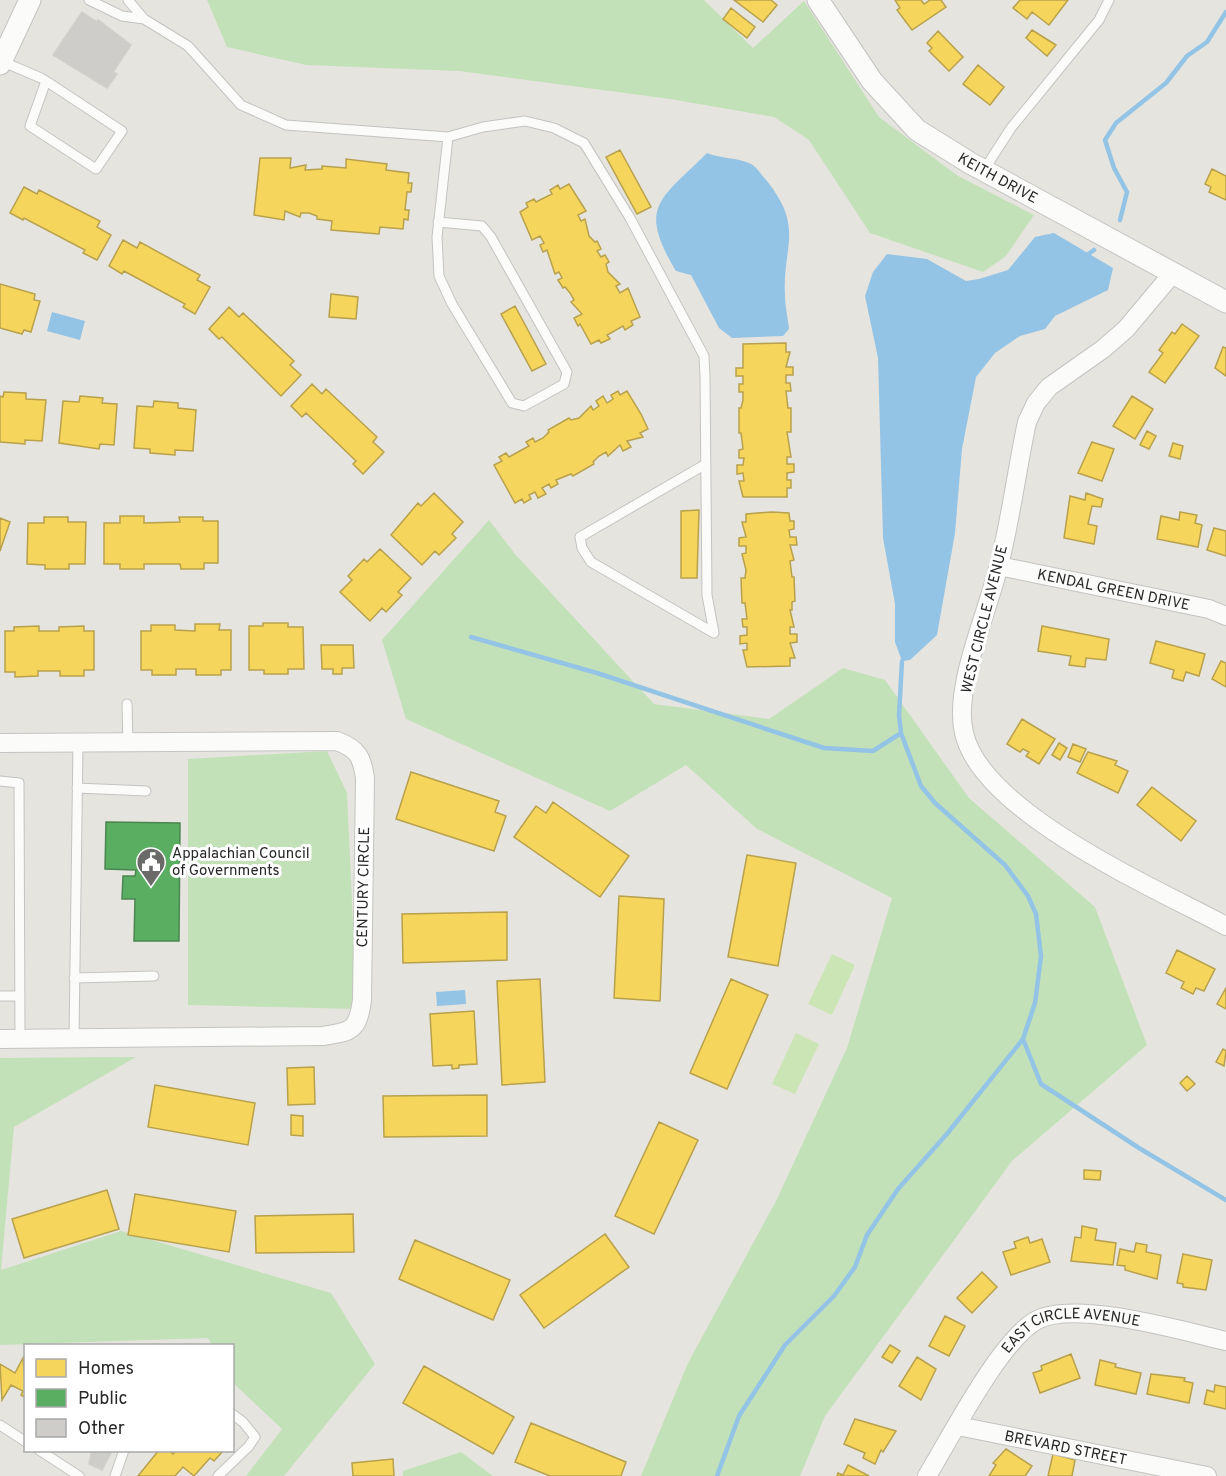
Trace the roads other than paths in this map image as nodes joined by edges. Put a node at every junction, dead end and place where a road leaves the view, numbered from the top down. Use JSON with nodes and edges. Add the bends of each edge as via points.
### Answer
{"nodes":[{"id":1,"x":30,"y":0,"type":"edge"},
{"id":2,"x":89,"y":0,"type":"edge"},
{"id":3,"x":128,"y":0,"type":"edge"},
{"id":4,"x":818,"y":0,"type":"edge"},
{"id":5,"x":1109,"y":0,"type":"edge"},
{"id":6,"x":144,"y":19,"type":"junction"},
{"id":7,"x":1,"y":62,"type":"edge"},
{"id":8,"x":46,"y":81,"type":"junction"},
{"id":9,"x":448,"y":137,"type":"junction"},
{"id":10,"x":984,"y":170,"type":"junction"},
{"id":11,"x":438,"y":222,"type":"junction"},
{"id":12,"x":1173,"y":273,"type":"junction"},
{"id":13,"x":1226,"y":302,"type":"edge"},
{"id":14,"x":706,"y":464,"type":"junction"},
{"id":15,"x":999,"y":566,"type":"junction"},
{"id":16,"x":1226,"y":616,"type":"edge"},
{"id":17,"x":128,"y":704,"type":"dead end"},
{"id":18,"x":0,"y":742,"type":"edge"},
{"id":19,"x":78,"y":743,"type":"junction"},
{"id":20,"x":128,"y":743,"type":"junction"},
{"id":21,"x":0,"y":781,"type":"edge"},
{"id":22,"x":77,"y":788,"type":"junction"},
{"id":23,"x":146,"y":790,"type":"dead end"},
{"id":24,"x":1226,"y":926,"type":"edge"},
{"id":25,"x":154,"y":976,"type":"dead end"},
{"id":26,"x":74,"y":978,"type":"junction"},
{"id":27,"x":0,"y":996,"type":"edge"},
{"id":28,"x":20,"y":996,"type":"junction"},
{"id":29,"x":20,"y":1038,"type":"junction"},
{"id":30,"x":74,"y":1038,"type":"junction"},
{"id":31,"x":0,"y":1039,"type":"edge"},
{"id":32,"x":1226,"y":1341,"type":"edge"},
{"id":33,"x":234,"y":1415,"type":"edge"},
{"id":34,"x":0,"y":1425,"type":"edge"},
{"id":35,"x":958,"y":1426,"type":"junction"},
{"id":36,"x":24,"y":1441,"type":"edge"},
{"id":37,"x":42,"y":1452,"type":"edge"},
{"id":38,"x":123,"y":1452,"type":"edge"},
{"id":39,"x":79,"y":1476,"type":"edge"},
{"id":40,"x":115,"y":1476,"type":"edge"},
{"id":41,"x":218,"y":1476,"type":"edge"},
{"id":42,"x":927,"y":1476,"type":"edge"},
{"id":43,"x":1207,"y":1476,"type":"edge"}],
"edges":[{"from":1,"to":7,"type":"street"},
{"from":2,"to":6,"type":"lane","via":[[122,16]]},
{"from":3,"to":6,"type":"lane"},
{"from":4,"to":10,"type":"street","name":"KEITH DRIVE","via":[[889,102],[917,130]]},
{"from":5,"to":10,"type":"lane","via":[[1099,21],[1011,128]]},
{"from":6,"to":9,"type":"lane","via":[[188,46],[241,105],[278,121]]},
{"from":7,"to":8,"type":"lane"},
{"from":8,"to":8,"type":"lane","via":[[122,131],[96,169],[30,126]]},
{"from":9,"to":11,"type":"lane"},
{"from":9,"to":14,"type":"lane","via":[[525,121],[554,128],[584,143],[630,218],[704,356]]},
{"from":10,"to":12,"type":"street","name":"KEITH DRIVE"},
{"from":11,"to":11,"type":"lane","via":[[439,276],[512,403],[524,406],[564,384],[567,372],[491,237],[482,226]]},
{"from":12,"to":13,"type":"street","name":"KEITH DRIVE"},
{"from":12,"to":15,"type":"street","name":"WEST CIRCLE AVENUE","via":[[1126,329],[1049,387],[1036,403],[1027,422]]},
{"from":14,"to":14,"type":"lane","via":[[707,595],[714,633],[591,562],[580,537]]},
{"from":15,"to":16,"type":"street","name":"KENDAL GREEN DRIVE","via":[[1209,609]]},
{"from":15,"to":24,"type":"street","name":"WEST CIRCLE AVENUE","via":[[966,681],[963,731],[972,755],[1003,793],[1052,830]]},
{"from":17,"to":20,"type":"lane"},
{"from":18,"to":19,"type":"street","name":"CENTURY CIRCLE"},
{"from":19,"to":20,"type":"street","name":"CENTURY CIRCLE"},
{"from":19,"to":22,"type":"lane"},
{"from":20,"to":30,"type":"street","name":"CENTURY CIRCLE","via":[[337,741],[358,751],[364,778],[360,1017],[354,1028],[345,1033],[323,1036]]},
{"from":21,"to":28,"type":"lane","via":[[19,783]]},
{"from":22,"to":23,"type":"lane"},
{"from":22,"to":26,"type":"lane"},
{"from":25,"to":26,"type":"lane"},
{"from":26,"to":30,"type":"lane"},
{"from":27,"to":28,"type":"lane"},
{"from":28,"to":29,"type":"lane"},
{"from":29,"to":30,"type":"street","name":"CENTURY CIRCLE"},
{"from":29,"to":31,"type":"street","name":"CENTURY CIRCLE"},
{"from":32,"to":35,"type":"street","name":"EAST CIRCLE AVENUE","via":[[1140,1322],[1054,1314],[1037,1320],[1012,1340]]},
{"from":33,"to":41,"type":"lane","via":[[255,1437]]},
{"from":34,"to":36,"type":"lane"},
{"from":35,"to":42,"type":"street","name":"EAST CIRCLE AVENUE"},
{"from":35,"to":43,"type":"street","name":"BREVARD STREET"},
{"from":37,"to":39,"type":"lane"},
{"from":38,"to":40,"type":"lane"}]}
